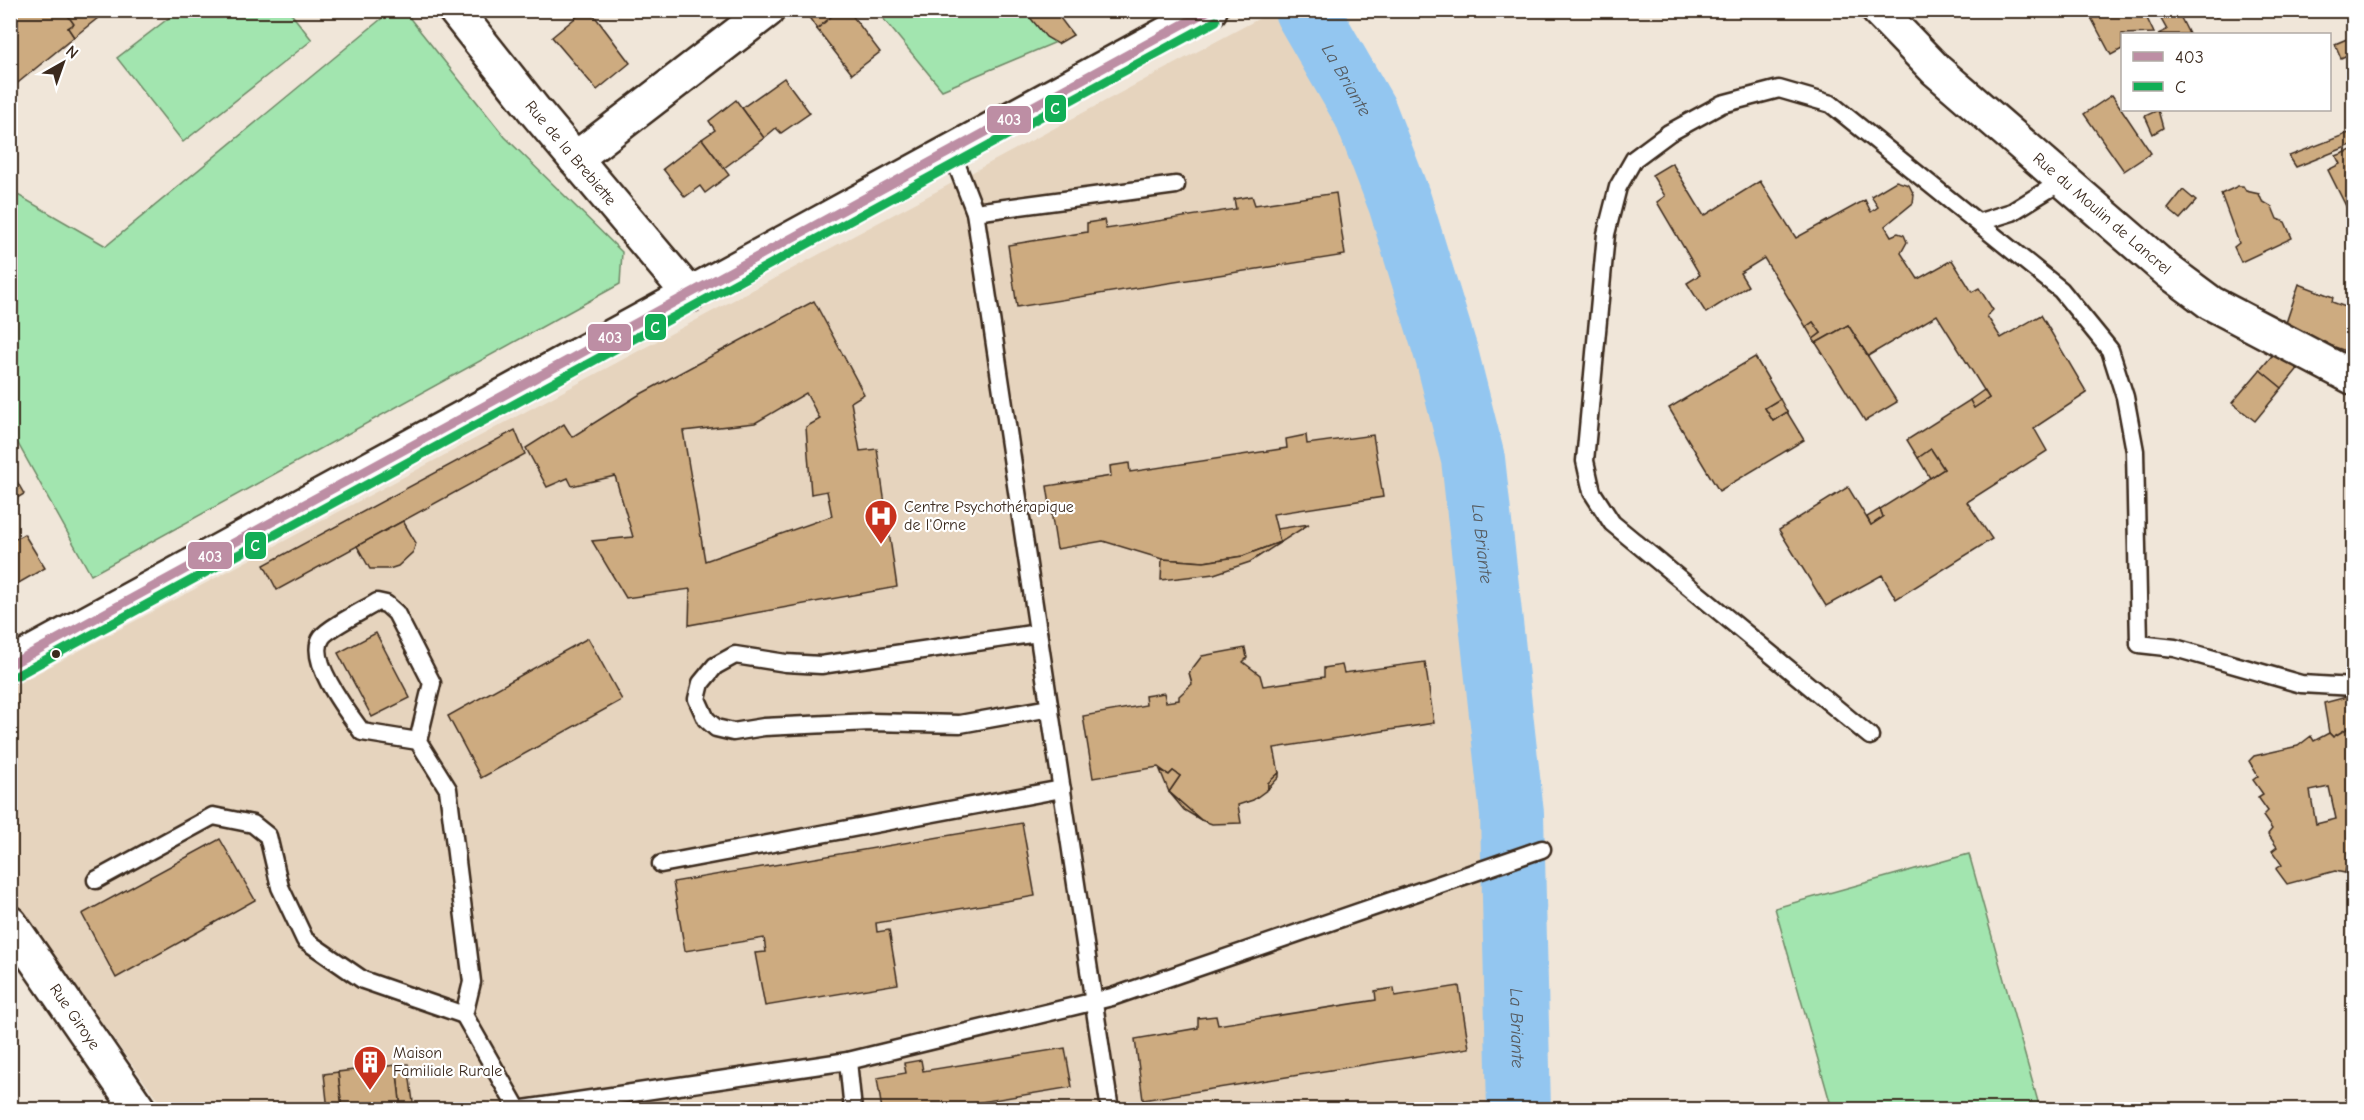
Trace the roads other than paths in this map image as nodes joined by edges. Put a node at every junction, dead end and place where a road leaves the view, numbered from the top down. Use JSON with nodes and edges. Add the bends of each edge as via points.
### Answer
{"nodes":[{"id":1,"x":455,"y":10,"type":"edge"},
{"id":2,"x":1210,"y":10,"type":"edge"},
{"id":3,"x":767,"y":11,"type":"edge"},
{"id":4,"x":1892,"y":15,"type":"edge"},
{"id":5,"x":952,"y":153,"type":"junction"},
{"id":6,"x":575,"y":159,"type":"junction"},
{"id":7,"x":2062,"y":181,"type":"junction"},
{"id":8,"x":1176,"y":185,"type":"dead end"},
{"id":9,"x":975,"y":212,"type":"junction"},
{"id":10,"x":1980,"y":222,"type":"junction"},
{"id":11,"x":690,"y":295,"type":"junction"},
{"id":12,"x":2354,"y":378,"type":"edge"},
{"id":13,"x":1038,"y":633,"type":"junction"},
{"id":14,"x":10,"y":665,"type":"edge"},
{"id":15,"x":2354,"y":687,"type":"edge"},
{"id":16,"x":1050,"y":708,"type":"junction"},
{"id":17,"x":1870,"y":736,"type":"dead end"},
{"id":18,"x":418,"y":741,"type":"junction"},
{"id":19,"x":1062,"y":789,"type":"junction"},
{"id":20,"x":1542,"y":849,"type":"dead end"},
{"id":21,"x":661,"y":864,"type":"dead end"},
{"id":22,"x":96,"y":880,"type":"dead end"},
{"id":23,"x":10,"y":923,"type":"edge"},
{"id":24,"x":1094,"y":1001,"type":"junction"},
{"id":25,"x":464,"y":1016,"type":"junction"},
{"id":26,"x":848,"y":1061,"type":"junction"},
{"id":27,"x":517,"y":1109,"type":"edge"},
{"id":28,"x":139,"y":1110,"type":"edge"},
{"id":29,"x":854,"y":1110,"type":"edge"},
{"id":30,"x":1110,"y":1110,"type":"edge"}],
"edges":[{"from":1,"to":6,"type":"street","name":"Rue de la Brebiette"},
{"from":2,"to":5,"type":"street"},
{"from":3,"to":6,"type":"street"},
{"from":4,"to":7,"type":"street","name":"Rue du Moulin de Lancrel","via":[[1936,70]]},
{"from":5,"to":9,"type":"lane"},
{"from":5,"to":11,"type":"street"},
{"from":6,"to":11,"type":"street","name":"Rue de la Brebiette"},
{"from":7,"to":10,"type":"lane","via":[[2012,212]]},
{"from":7,"to":12,"type":"street","name":"Rue du Moulin de Lancrel","via":[[2211,303]]},
{"from":8,"to":9,"type":"lane"},
{"from":9,"to":13,"type":"lane"},
{"from":10,"to":15,"type":"lane","via":[[2061,290],[2110,350],[2125,397],[2134,451],[2139,644],[2175,648],[2301,684]]},
{"from":10,"to":17,"type":"lane","via":[[1831,104],[1779,89],[1722,104],[1669,133],[1634,159],[1618,187],[1606,234],[1585,461],[1592,492],[1612,523],[1641,549]]},
{"from":11,"to":14,"type":"street"},
{"from":13,"to":16,"type":"lane"},
{"from":13,"to":16,"type":"lane","via":[[821,664],[735,655],[715,666],[701,683],[697,699],[706,719],[716,728],[733,732],[871,722],[960,724]]},
{"from":16,"to":19,"type":"lane"},
{"from":18,"to":18,"type":"lane","via":[[362,732],[321,668],[317,650],[322,636],[377,602],[396,613],[432,683]]},
{"from":18,"to":25,"type":"lane","via":[[448,789],[472,982]]},
{"from":19,"to":21,"type":"lane"},
{"from":19,"to":24,"type":"lane"},
{"from":20,"to":24,"type":"lane"},
{"from":22,"to":25,"type":"lane","via":[[213,816],[253,824],[268,836],[280,887],[305,940],[363,980]]},
{"from":23,"to":28,"type":"street","name":"Rue Giroye"},
{"from":24,"to":26,"type":"lane"},
{"from":24,"to":30,"type":"lane"},
{"from":25,"to":27,"type":"lane"},
{"from":26,"to":27,"type":"lane"},
{"from":26,"to":29,"type":"lane"}]}
